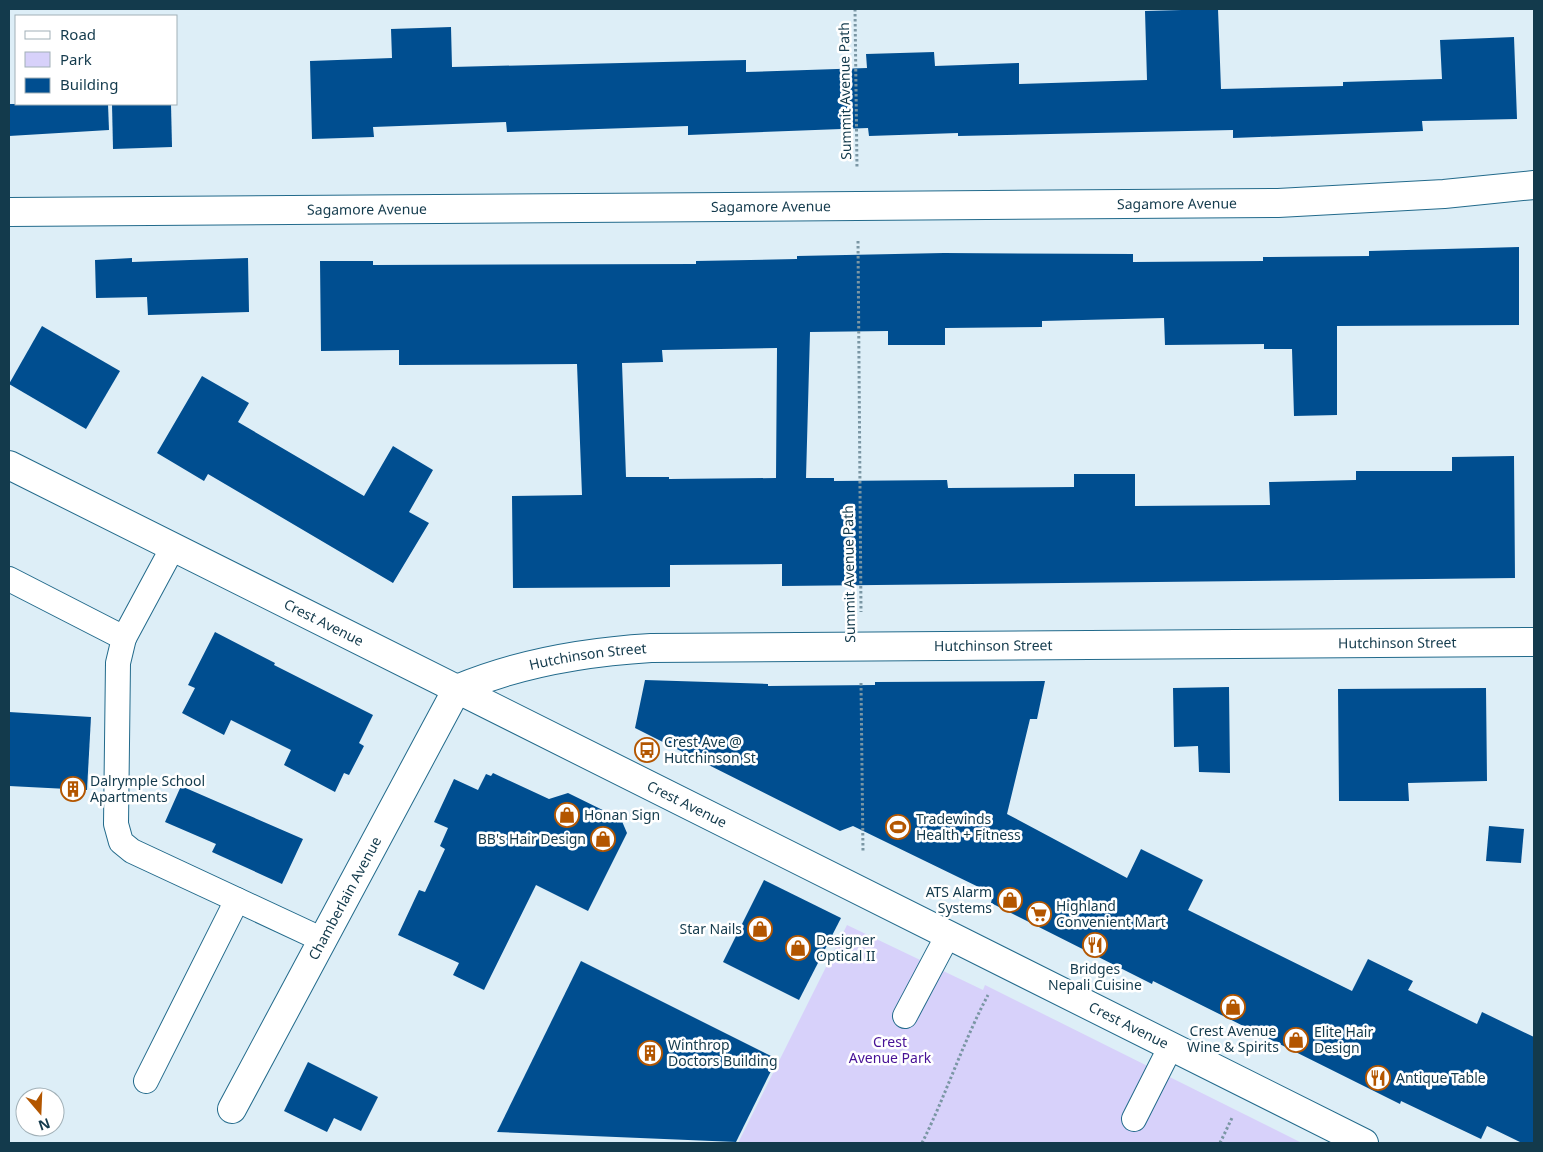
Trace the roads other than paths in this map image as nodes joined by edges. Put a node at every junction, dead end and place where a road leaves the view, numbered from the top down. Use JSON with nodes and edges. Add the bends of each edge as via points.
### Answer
{"nodes":[{"id":1,"x":1534,"y":185,"type":"edge"},
{"id":2,"x":9,"y":212,"type":"edge"},
{"id":3,"x":9,"y":465,"type":"edge"},
{"id":4,"x":173,"y":547,"type":"junction"},
{"id":5,"x":9,"y":579,"type":"edge"},
{"id":6,"x":124,"y":638,"type":"junction"},
{"id":7,"x":1534,"y":642,"type":"edge"},
{"id":8,"x":457,"y":689,"type":"junction"},
{"id":9,"x":237,"y":900,"type":"junction"},
{"id":10,"x":948,"y":935,"type":"junction"},
{"id":11,"x":322,"y":940,"type":"junction"},
{"id":12,"x":905,"y":1016,"type":"dead end"},
{"id":13,"x":1171,"y":1046,"type":"junction"},
{"id":14,"x":146,"y":1081,"type":"dead end"},
{"id":15,"x":232,"y":1109,"type":"dead end"},
{"id":16,"x":1134,"y":1119,"type":"dead end"},
{"id":17,"x":1364,"y":1143,"type":"edge"}],
"edges":[{"from":1,"to":2,"type":"street","name":"Sagamore Avenue","via":[[1444,194],[1278,203]]},
{"from":3,"to":4,"type":"street","name":"Crest Avenue"},
{"from":4,"to":6,"type":"lane"},
{"from":4,"to":8,"type":"street","name":"Crest Avenue"},
{"from":5,"to":6,"type":"lane"},
{"from":6,"to":9,"type":"lane","via":[[118,663],[118,836],[132,851]]},
{"from":7,"to":8,"type":"street","name":"Hutchinson Street","via":[[627,650],[539,662]]},
{"from":8,"to":10,"type":"street","name":"Crest Avenue"},
{"from":8,"to":11,"type":"street","name":"Chamberlain Avenue"},
{"from":9,"to":11,"type":"lane"},
{"from":9,"to":14,"type":"lane"},
{"from":10,"to":12,"type":"lane"},
{"from":10,"to":13,"type":"street","name":"Crest Avenue"},
{"from":11,"to":15,"type":"street","name":"Chamberlain Avenue"},
{"from":13,"to":16,"type":"lane"},
{"from":13,"to":17,"type":"street","name":"Crest Avenue"}]}
